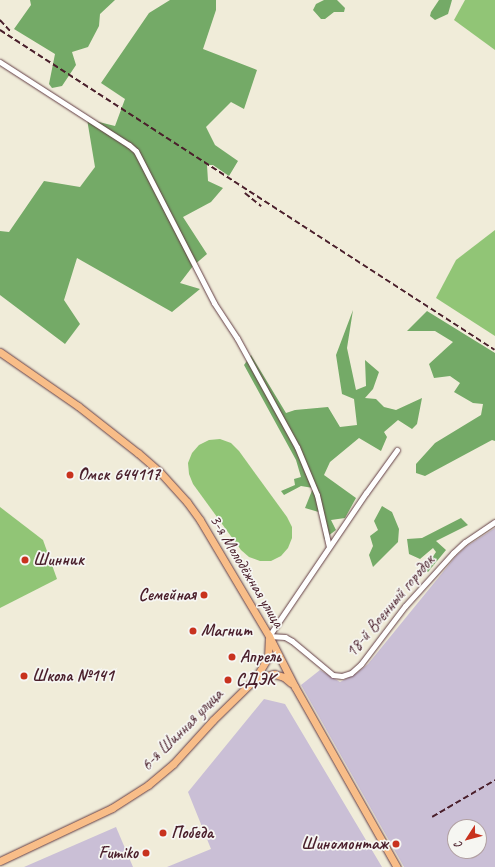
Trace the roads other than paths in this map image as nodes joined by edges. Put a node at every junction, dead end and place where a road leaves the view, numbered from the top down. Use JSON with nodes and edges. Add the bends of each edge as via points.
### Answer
{"nodes":[{"id":1,"x":0,"y":62,"type":"edge"},
{"id":2,"x":0,"y":352,"type":"edge"},
{"id":3,"x":397,"y":450,"type":"dead end"},
{"id":4,"x":495,"y":522,"type":"edge"},
{"id":5,"x":329,"y":547,"type":"junction"},
{"id":6,"x":269,"y":636,"type":"junction"},
{"id":7,"x":255,"y":679,"type":"junction"},
{"id":8,"x":295,"y":687,"type":"junction"},
{"id":9,"x":0,"y":861,"type":"edge"},
{"id":10,"x":397,"y":867,"type":"edge"}],
"edges":[{"from":1,"to":5,"type":"street","via":[[136,151],[214,303],[237,338],[297,447],[317,495]]},
{"from":2,"to":6,"type":"main road","name":"3-я Молодёжная улица","via":[[82,410],[160,471],[200,520]]},
{"from":3,"to":5,"type":"street"},
{"from":4,"to":6,"type":"street","name":"18-й Военный городок","via":[[453,553],[350,673],[342,676],[333,675],[292,641],[285,637]]},
{"from":5,"to":6,"type":"street"},
{"from":6,"to":7,"type":"main road","name":"6-я Шинная улица","via":[[268,657]]},
{"from":6,"to":8,"type":"main road","name":"3-я Молодёжная улица"},
{"from":7,"to":8,"type":"main road","via":[[274,674],[284,677]]},
{"from":7,"to":9,"type":"main road","name":"6-я Шинная улица","via":[[173,764],[142,790],[112,808]]},
{"from":8,"to":10,"type":"main road","name":"3-я Молодёжная улица"}]}
